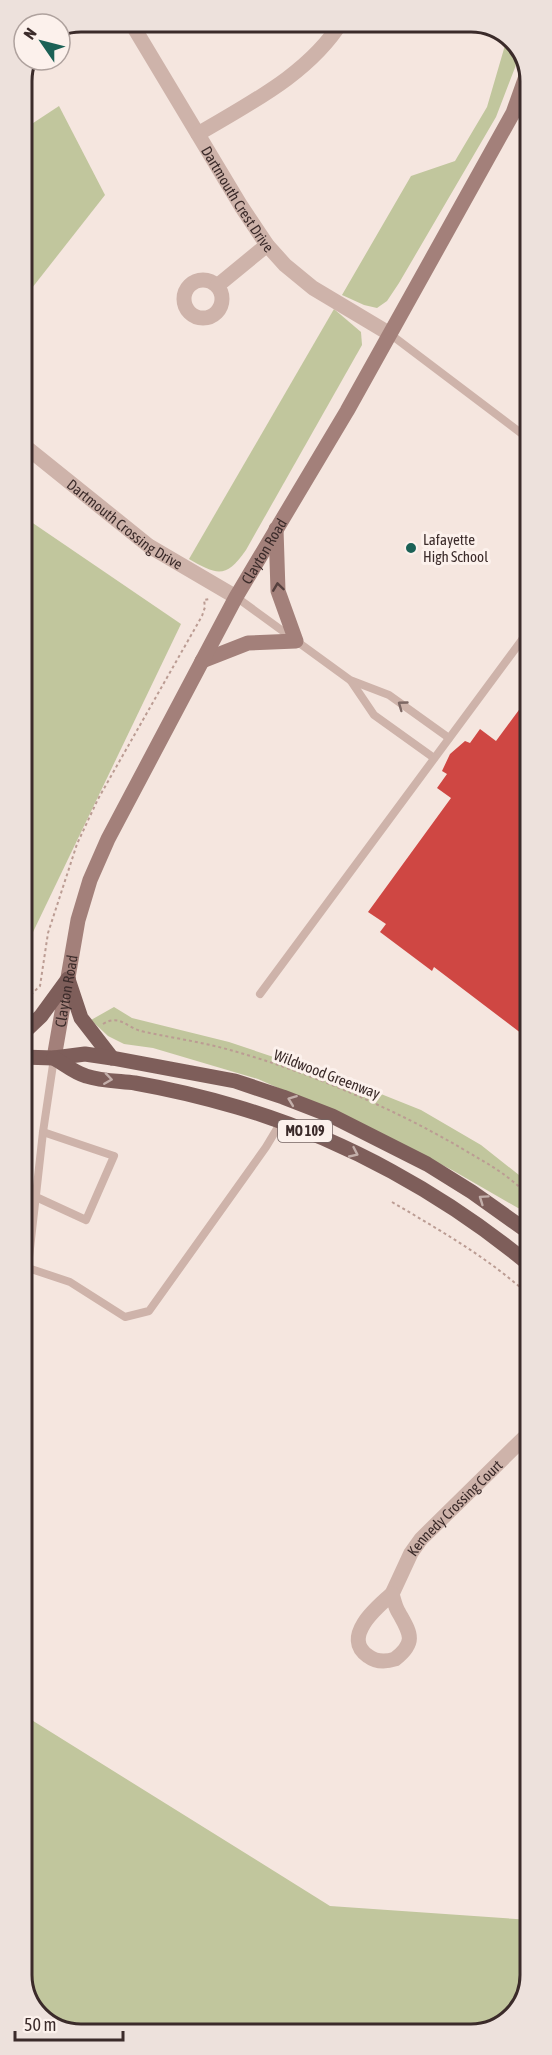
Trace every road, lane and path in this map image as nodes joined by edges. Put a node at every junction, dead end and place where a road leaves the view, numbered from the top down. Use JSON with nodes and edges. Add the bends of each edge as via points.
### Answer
{"nodes":[{"id":1,"x":137,"y":32,"type":"edge"},
{"id":2,"x":333,"y":32,"type":"edge"},
{"id":3,"x":520,"y":93,"type":"edge"},
{"id":4,"x":198,"y":134,"type":"junction"},
{"id":5,"x":267,"y":245,"type":"junction"},
{"id":6,"x":217,"y":286,"type":"dead end"},
{"id":7,"x":390,"y":334,"type":"junction"},
{"id":8,"x":520,"y":432,"type":"edge"},
{"id":9,"x":32,"y":452,"type":"edge"},
{"id":10,"x":276,"y":530,"type":"junction"},
{"id":11,"x":236,"y":597,"type":"junction"},
{"id":12,"x":209,"y":599,"type":"dead end"},
{"id":13,"x":296,"y":640,"type":"junction"},
{"id":14,"x":520,"y":643,"type":"edge"},
{"id":15,"x":202,"y":661,"type":"junction"},
{"id":16,"x":350,"y":680,"type":"junction"},
{"id":17,"x":449,"y":738,"type":"junction"},
{"id":18,"x":434,"y":758,"type":"junction"},
{"id":19,"x":68,"y":979,"type":"junction"},
{"id":20,"x":32,"y":993,"type":"edge"},
{"id":21,"x":260,"y":994,"type":"dead end"},
{"id":22,"x":32,"y":1025,"type":"edge"},
{"id":23,"x":97,"y":1028,"type":"dead end"},
{"id":24,"x":32,"y":1057,"type":"edge"},
{"id":25,"x":54,"y":1058,"type":"junction"},
{"id":26,"x":112,"y":1058,"type":"junction"},
{"id":27,"x":281,"y":1122,"type":"junction"},
{"id":28,"x":43,"y":1132,"type":"junction"},
{"id":29,"x":520,"y":1188,"type":"edge"},
{"id":30,"x":36,"y":1197,"type":"junction"},
{"id":31,"x":392,"y":1202,"type":"dead end"},
{"id":32,"x":520,"y":1226,"type":"edge"},
{"id":33,"x":32,"y":1232,"type":"edge"},
{"id":34,"x":520,"y":1253,"type":"edge"},
{"id":35,"x":518,"y":1256,"type":"joint"},
{"id":36,"x":32,"y":1269,"type":"edge"},
{"id":37,"x":520,"y":1287,"type":"edge"},
{"id":38,"x":520,"y":1442,"type":"edge"},
{"id":39,"x":392,"y":1594,"type":"dead end"}],
"edges":[{"from":1,"to":4,"type":"street","name":"Dartmouth Crest Drive"},
{"from":2,"to":4,"type":"street","via":[[290,77]]},
{"from":3,"to":7,"type":"main road","name":"Clayton Road","via":[[513,113]]},
{"from":4,"to":5,"type":"street","name":"Dartmouth Crest Drive"},
{"from":5,"to":6,"type":"street"},
{"from":5,"to":7,"type":"street","name":"Dartmouth Crest Drive","via":[[313,288]]},
{"from":7,"to":8,"type":"lane"},
{"from":7,"to":10,"type":"main road","name":"Clayton Road"},
{"from":9,"to":11,"type":"street","name":"Dartmouth Crossing Drive","via":[[149,546]]},
{"from":10,"to":11,"type":"main road","name":"Clayton Road"},
{"from":13,"to":10,"type":"main road","one_way":true,"via":[[278,591]]},
{"from":11,"to":13,"type":"lane"},
{"from":11,"to":15,"type":"main road","name":"Clayton Road"},
{"from":12,"to":20,"type":"path","via":[[204,600],[202,616],[87,822],[52,918],[40,986]]},
{"from":13,"to":15,"type":"main road","via":[[248,643]]},
{"from":13,"to":16,"type":"lane"},
{"from":14,"to":17,"type":"lane"},
{"from":15,"to":19,"type":"main road","name":"Clayton Road","via":[[90,880],[78,920]]},
{"from":17,"to":16,"type":"lane","one_way":true,"via":[[389,695]]},
{"from":16,"to":18,"type":"lane","via":[[374,715]]},
{"from":17,"to":18,"type":"lane"},
{"from":18,"to":21,"type":"lane"},
{"from":19,"to":22,"type":"main road"},
{"from":19,"to":25,"type":"main road","name":"Clayton Road"},
{"from":19,"to":26,"type":"main road","via":[[81,1018]]},
{"from":23,"to":29,"type":"path","name":"Wildwood Greenway","via":[[117,1019],[140,1031],[231,1050],[335,1087],[447,1140],[506,1175]]},
{"from":24,"to":25,"type":"main road","number":"MO 109"},
{"from":25,"to":26,"type":"main road","number":"MO 109","via":[[86,1054]]},
{"from":25,"to":27,"type":"main road","number":"MO 109","one_way":true,"via":[[85,1076],[186,1094]]},
{"from":25,"to":28,"type":"lane"},
{"from":32,"to":26,"type":"main road","number":"MO 109","one_way":true,"via":[[427,1164],[332,1116],[235,1082]]},
{"from":27,"to":35,"type":"main road","number":"MO 109","one_way":true,"via":[[406,1180]]},
{"from":27,"to":36,"type":"lane","via":[[149,1311],[125,1317],[70,1282]]},
{"from":28,"to":30,"type":"lane"},
{"from":28,"to":30,"type":"lane","via":[[114,1156],[86,1220]]},
{"from":30,"to":33,"type":"lane"},
{"from":31,"to":37,"type":"path","via":[[482,1257]]},
{"from":34,"to":35,"type":"lane"},
{"from":38,"to":39,"type":"street","name":"Kennedy Crossing Court","via":[[421,1539]]}]}
